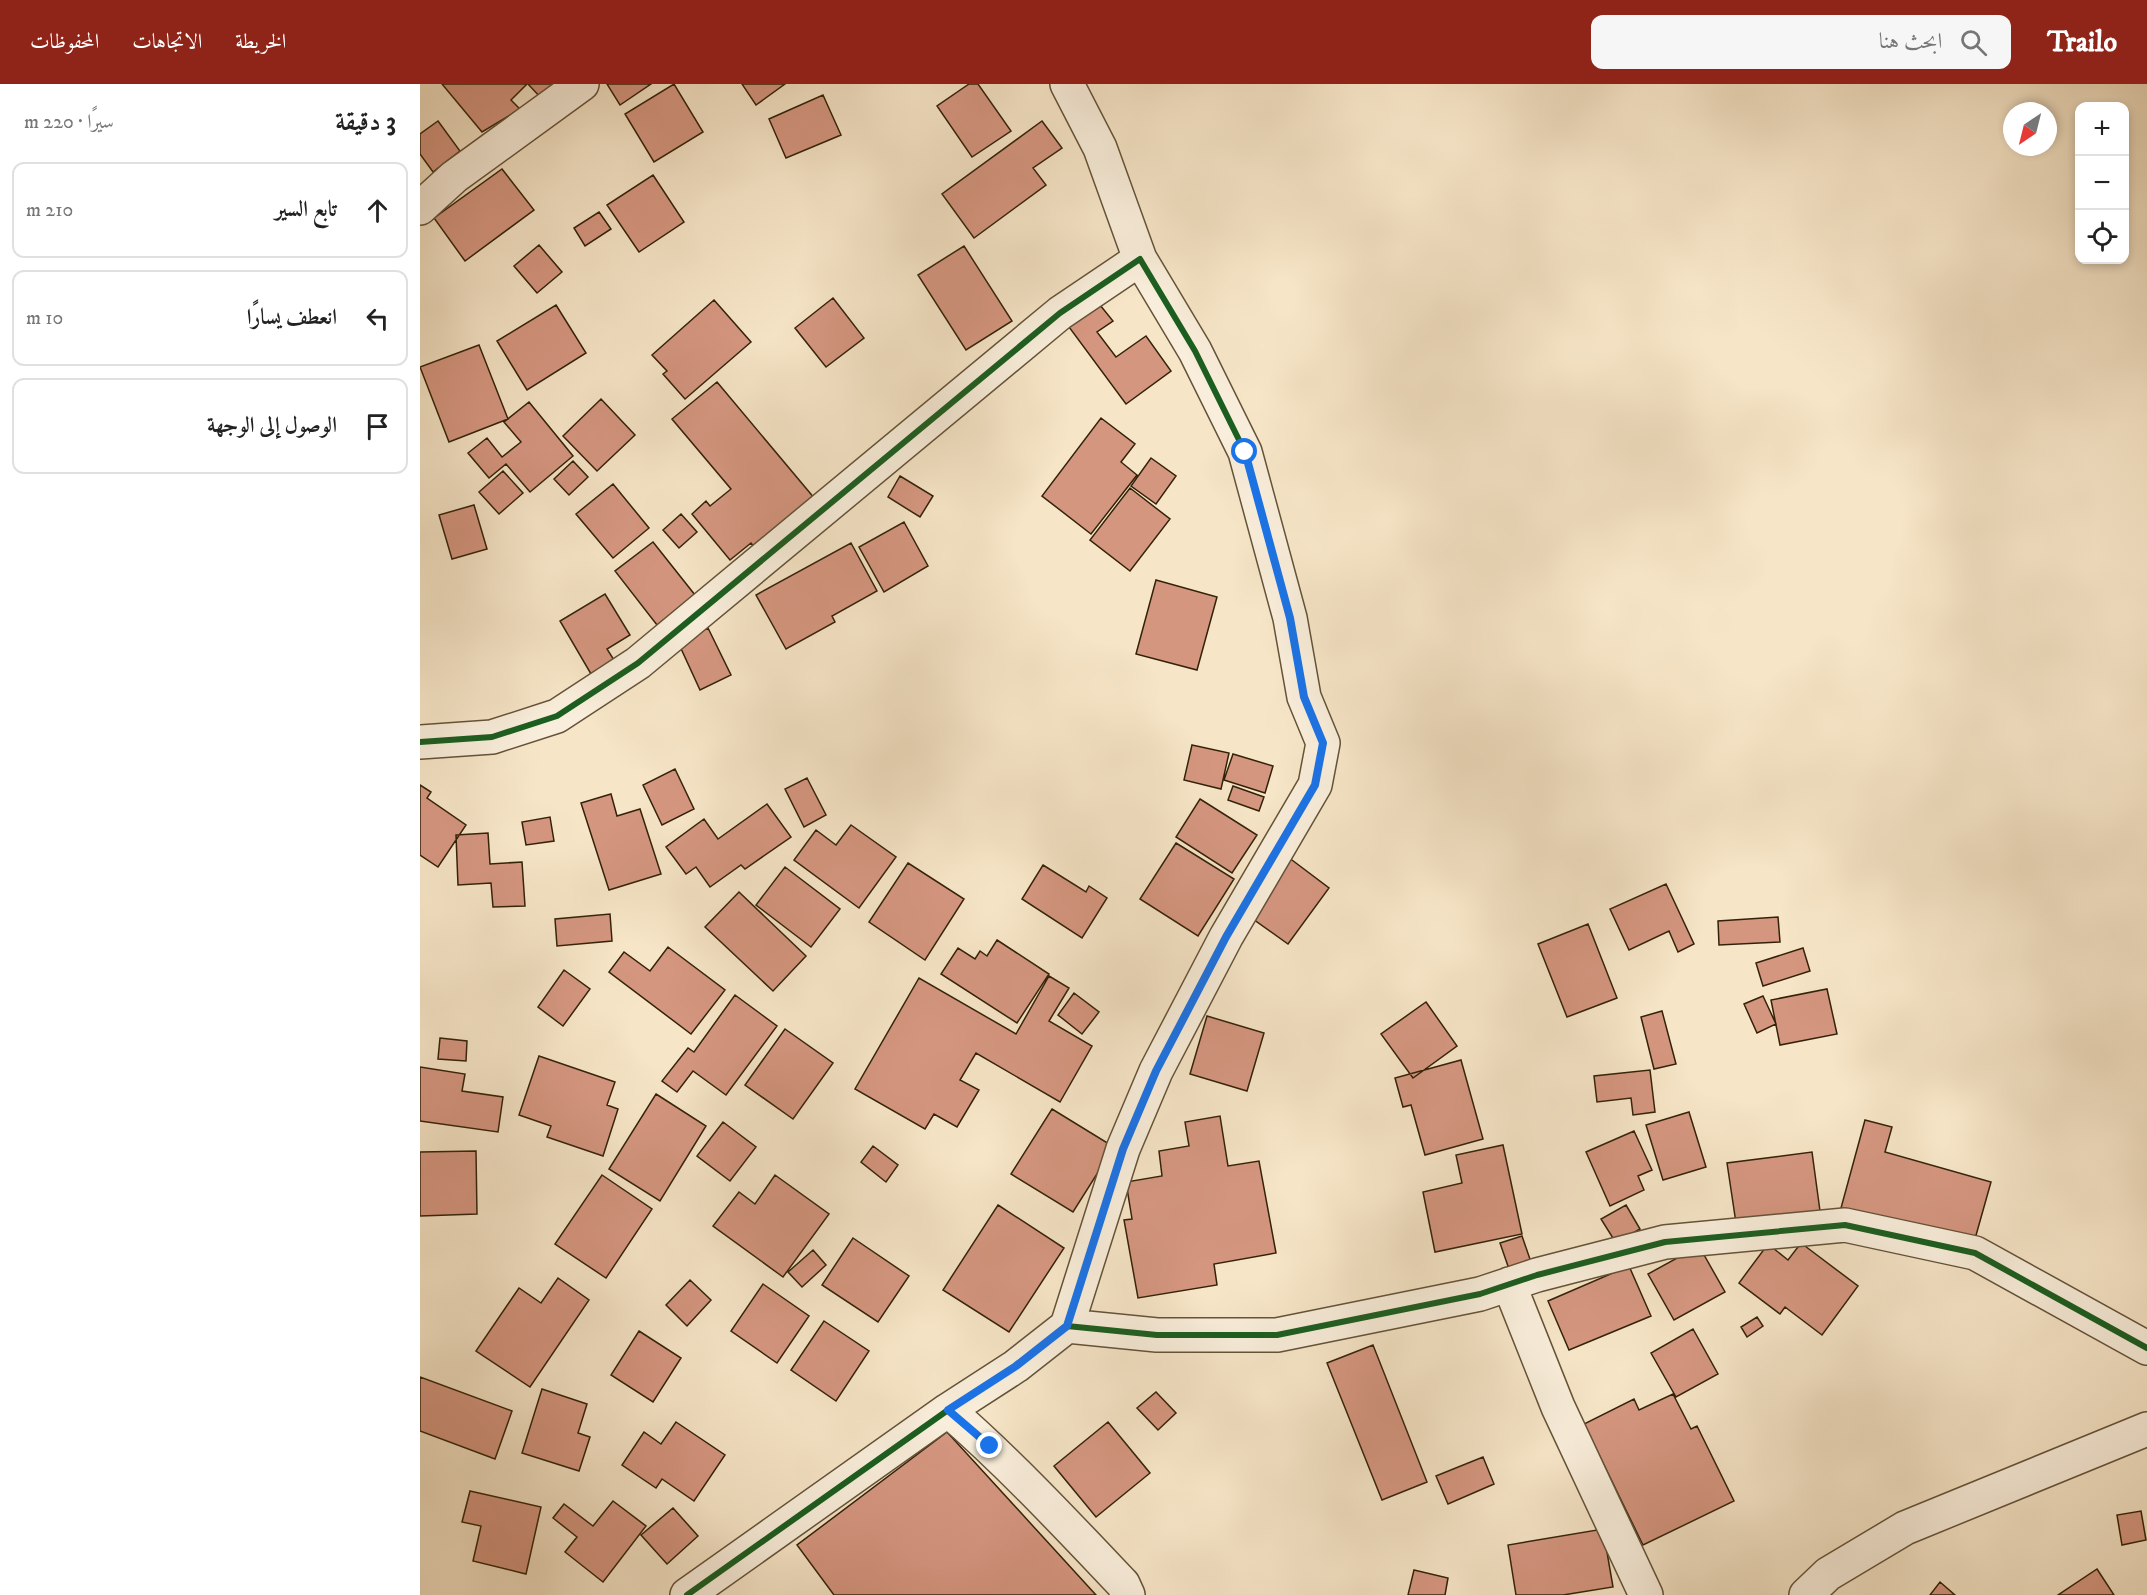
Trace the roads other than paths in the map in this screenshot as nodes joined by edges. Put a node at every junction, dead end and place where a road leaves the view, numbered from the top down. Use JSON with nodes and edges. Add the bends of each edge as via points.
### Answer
{"nodes":[{"id":1,"x":582,"y":84,"type":"edge"},
{"id":2,"x":1067,"y":84,"type":"edge"},
{"id":3,"x":420,"y":208,"type":"edge"},
{"id":4,"x":1140,"y":259,"type":"junction"},
{"id":5,"x":420,"y":742,"type":"edge"},
{"id":6,"x":1509,"y":1284,"type":"junction"},
{"id":7,"x":1067,"y":1326,"type":"junction"},
{"id":8,"x":2147,"y":1348,"type":"edge"},
{"id":9,"x":948,"y":1410,"type":"junction"},
{"id":10,"x":2147,"y":1429,"type":"edge"},
{"id":11,"x":687,"y":1595,"type":"edge"},
{"id":12,"x":1128,"y":1595,"type":"edge"},
{"id":13,"x":1646,"y":1595,"type":"edge"},
{"id":14,"x":1806,"y":1595,"type":"edge"}],
"edges":[{"from":1,"to":3,"type":"street","via":[[454,177]]},
{"from":2,"to":4,"type":"street","via":[[1101,148]]},
{"from":4,"to":5,"type":"street","via":[[1060,313],[638,663],[557,716],[492,737]]},
{"from":4,"to":7,"type":"street","via":[[1195,351],[1245,452],[1290,618],[1304,697],[1323,743],[1315,785],[1226,937],[1156,1071],[1123,1149]]},
{"from":6,"to":7,"type":"street","via":[[1480,1294],[1278,1335],[1157,1335]]},
{"from":6,"to":8,"type":"street","via":[[1665,1242],[1845,1225],[1975,1253]]},
{"from":6,"to":13,"type":"street","via":[[1558,1407]]},
{"from":7,"to":9,"type":"street","via":[[1016,1366]]},
{"from":9,"to":11,"type":"street"},
{"from":9,"to":12,"type":"street","via":[[990,1446],[1123,1584]]},
{"from":10,"to":14,"type":"street","via":[[1905,1528],[1828,1574]]}]}
